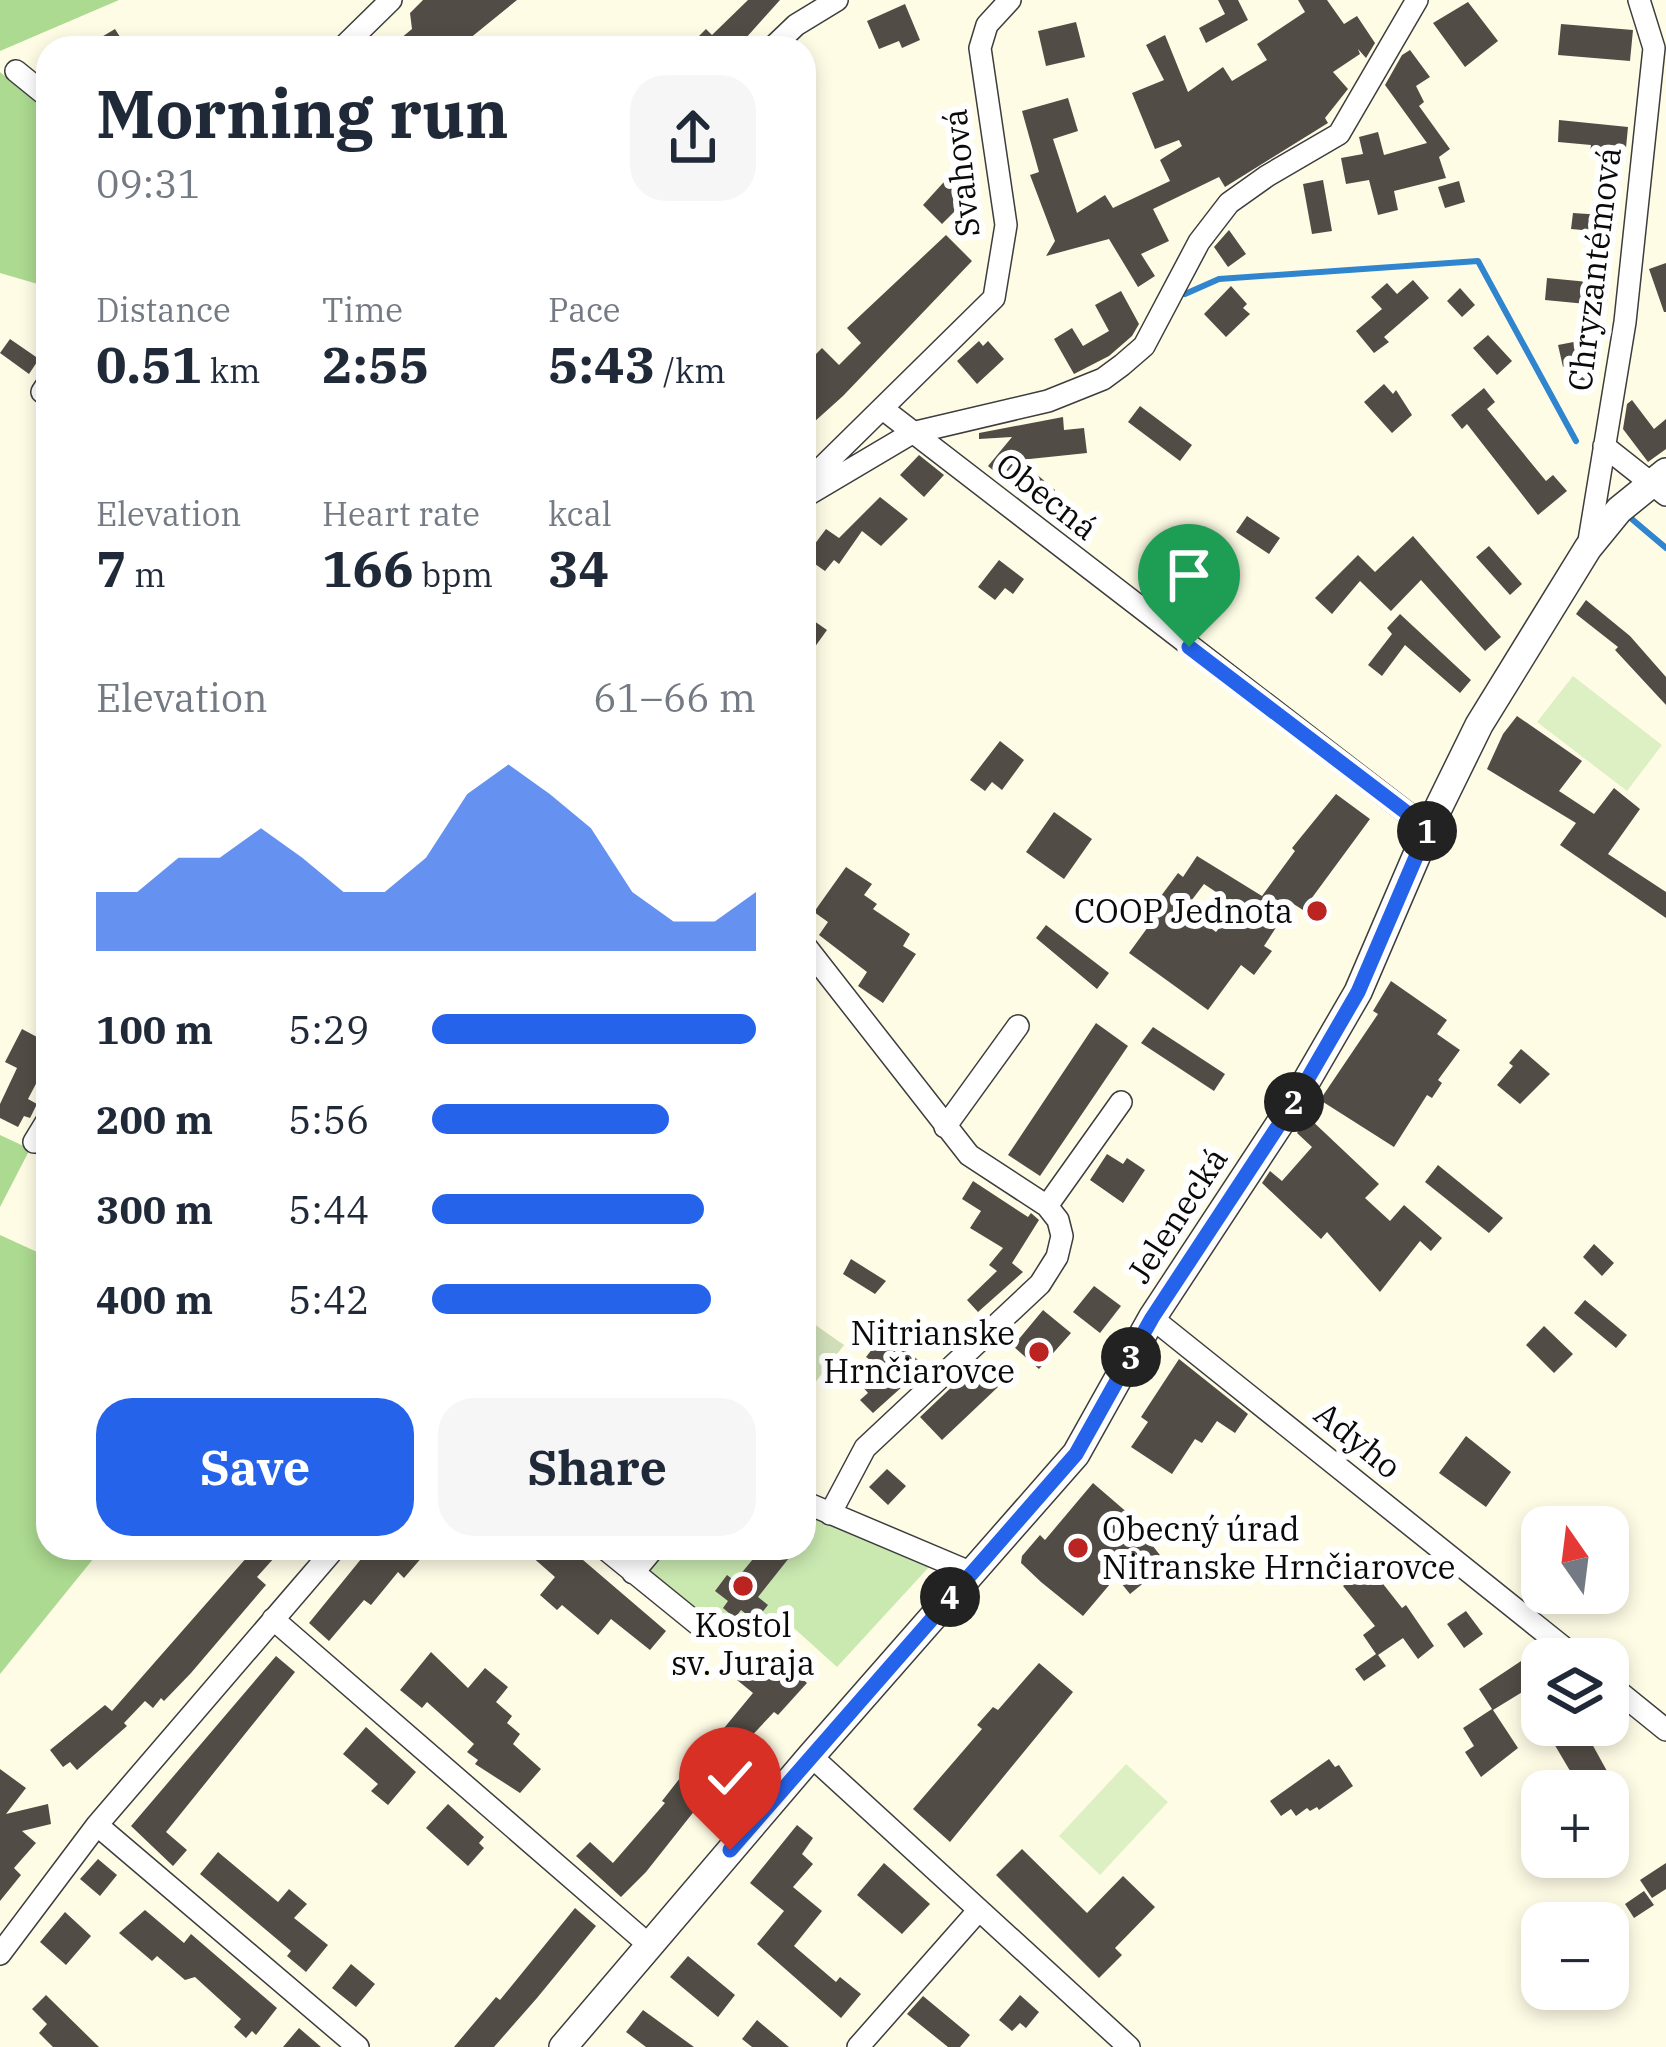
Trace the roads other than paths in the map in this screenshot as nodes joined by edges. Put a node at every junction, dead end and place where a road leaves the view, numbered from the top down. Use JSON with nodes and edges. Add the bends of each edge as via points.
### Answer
{"nodes":[{"id":1,"x":392,"y":0,"type":"edge"},
{"id":2,"x":837,"y":0,"type":"edge"},
{"id":3,"x":1010,"y":0,"type":"edge"},
{"id":4,"x":1417,"y":0,"type":"edge"},
{"id":5,"x":1639,"y":0,"type":"edge"},
{"id":6,"x":354,"y":36,"type":"edge"},
{"id":7,"x":785,"y":36,"type":"edge"},
{"id":8,"x":16,"y":71,"type":"dead end"},
{"id":9,"x":36,"y":87,"type":"edge"},
{"id":10,"x":883,"y":409,"type":"junction"},
{"id":11,"x":912,"y":433,"type":"junction"},
{"id":12,"x":1604,"y":446,"type":"junction"},
{"id":13,"x":816,"y":473,"type":"edge"},
{"id":14,"x":1661,"y":483,"type":"edge"},
{"id":15,"x":816,"y":490,"type":"edge"},
{"id":16,"x":1588,"y":548,"type":"junction"},
{"id":17,"x":1428,"y":829,"type":"junction"},
{"id":18,"x":816,"y":960,"type":"edge"},
{"id":19,"x":1018,"y":1026,"type":"dead end"},
{"id":20,"x":1121,"y":1102,"type":"dead end"},
{"id":21,"x":945,"y":1127,"type":"junction"},
{"id":22,"x":36,"y":1139,"type":"edge"},
{"id":23,"x":34,"y":1142,"type":"dead end"},
{"id":24,"x":1047,"y":1206,"type":"junction"},
{"id":25,"x":1152,"y":1318,"type":"junction"},
{"id":26,"x":816,"y":1508,"type":"edge"},
{"id":27,"x":830,"y":1514,"type":"junction"},
{"id":28,"x":324,"y":1560,"type":"edge"},
{"id":29,"x":618,"y":1560,"type":"edge"},
{"id":30,"x":644,"y":1560,"type":"edge"},
{"id":31,"x":633,"y":1573,"type":"junction"},
{"id":32,"x":971,"y":1573,"type":"junction"},
{"id":33,"x":273,"y":1619,"type":"junction"},
{"id":34,"x":700,"y":1626,"type":"dead end"},
{"id":35,"x":1552,"y":1638,"type":"edge"},
{"id":36,"x":1629,"y":1700,"type":"edge"},
{"id":37,"x":1666,"y":1730,"type":"edge"},
{"id":38,"x":811,"y":1756,"type":"junction"},
{"id":39,"x":97,"y":1825,"type":"junction"},
{"id":40,"x":978,"y":1911,"type":"junction"},
{"id":41,"x":649,"y":1945,"type":"junction"},
{"id":42,"x":0,"y":1954,"type":"edge"},
{"id":43,"x":358,"y":2047,"type":"edge"},
{"id":44,"x":563,"y":2047,"type":"edge"},
{"id":45,"x":858,"y":2047,"type":"edge"},
{"id":46,"x":1129,"y":2047,"type":"edge"}],
"edges":[{"from":1,"to":6,"type":"street"},
{"from":2,"to":7,"type":"street"},
{"from":3,"to":10,"type":"street","name":"Svahová","via":[[987,25],[980,48],[1006,225],[994,298]]},
{"from":4,"to":11,"type":"street","via":[[1339,134],[1229,203],[1144,346],[1103,379],[1048,401]]},
{"from":5,"to":12,"type":"street","name":"Chryzantémová","via":[[1654,48]]},
{"from":8,"to":9,"type":"street"},
{"from":10,"to":11,"type":"street","name":"Obecná"},
{"from":10,"to":13,"type":"street","name":"Svahová"},
{"from":11,"to":15,"type":"street"},
{"from":11,"to":17,"type":"street","name":"Obecná"},
{"from":12,"to":14,"type":"street"},
{"from":12,"to":16,"type":"street","name":"Chryzantémová"},
{"from":14,"to":16,"type":"street","name":"Jelenecká","via":[[1618,510]]},
{"from":16,"to":17,"type":"street","name":"Jelenecká","via":[[1479,725]]},
{"from":17,"to":25,"type":"street","name":"Jelenecká","via":[[1358,992]]},
{"from":18,"to":21,"type":"street"},
{"from":19,"to":21,"type":"street"},
{"from":20,"to":24,"type":"street"},
{"from":21,"to":24,"type":"street","via":[[969,1155]]},
{"from":22,"to":23,"type":"street"},
{"from":24,"to":27,"type":"street","via":[[1062,1236],[1040,1284],[865,1448]]},
{"from":25,"to":32,"type":"street","name":"Jelenecká","via":[[1076,1454]]},
{"from":25,"to":35,"type":"street","name":"Adyho"},
{"from":26,"to":27,"type":"street"},
{"from":27,"to":32,"type":"street"},
{"from":28,"to":33,"type":"street"},
{"from":29,"to":31,"type":"street"},
{"from":30,"to":31,"type":"street"},
{"from":31,"to":34,"type":"street"},
{"from":32,"to":38,"type":"street","name":"Jelenecká"},
{"from":33,"to":39,"type":"street"},
{"from":33,"to":41,"type":"street"},
{"from":36,"to":37,"type":"street"},
{"from":38,"to":40,"type":"street"},
{"from":38,"to":41,"type":"street","name":"Jelenecká"},
{"from":39,"to":42,"type":"street"},
{"from":39,"to":43,"type":"street"},
{"from":40,"to":45,"type":"street"},
{"from":40,"to":46,"type":"street"},
{"from":41,"to":44,"type":"street","name":"Jelenecká"}]}
